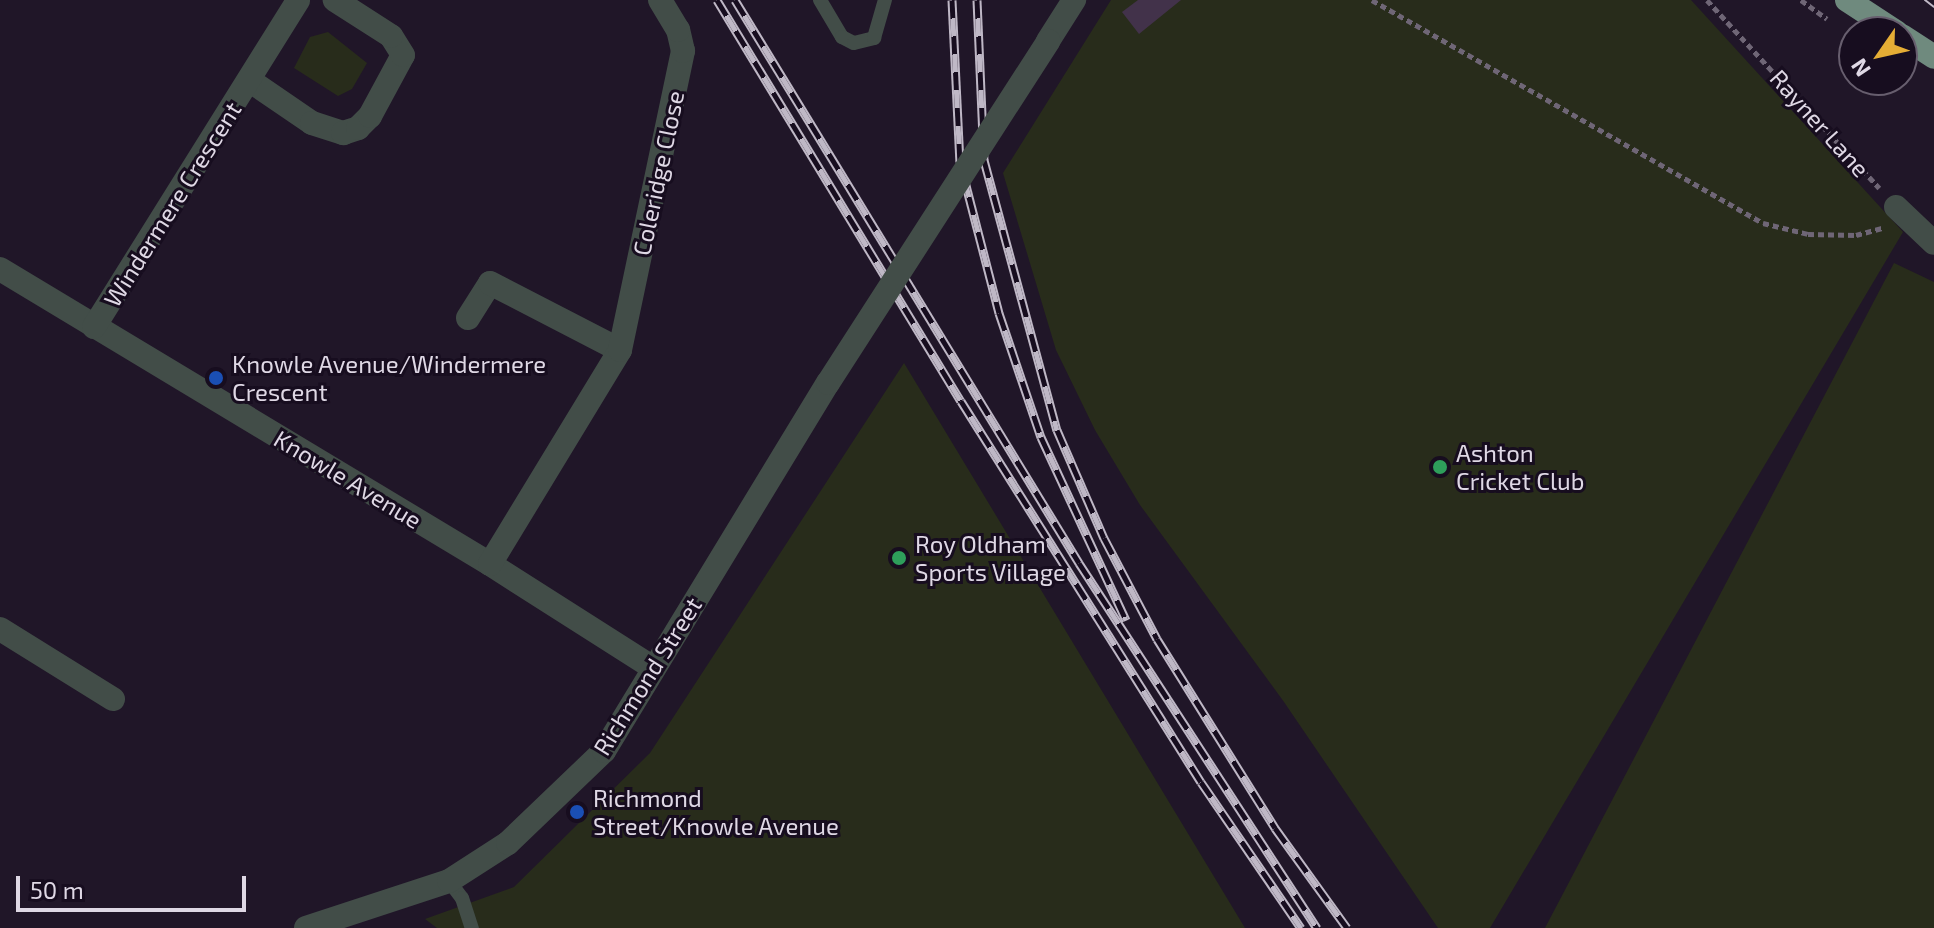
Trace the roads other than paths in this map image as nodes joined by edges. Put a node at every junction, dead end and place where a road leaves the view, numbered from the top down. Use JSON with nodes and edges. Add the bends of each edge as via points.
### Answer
{"nodes":[{"id":1,"x":298,"y":0,"type":"edge"},
{"id":2,"x":335,"y":0,"type":"edge"},
{"id":3,"x":660,"y":0,"type":"edge"},
{"id":4,"x":820,"y":0,"type":"edge"},
{"id":5,"x":885,"y":0,"type":"edge"},
{"id":6,"x":1074,"y":0,"type":"edge"},
{"id":7,"x":1847,"y":0,"type":"edge"},
{"id":8,"x":1872,"y":16,"type":"edge"},
{"id":9,"x":249,"y":80,"type":"junction"},
{"id":10,"x":1903,"y":214,"type":"road end"},
{"id":11,"x":1934,"y":243,"type":"edge"},
{"id":12,"x":0,"y":269,"type":"edge"},
{"id":13,"x":468,"y":318,"type":"dead end"},
{"id":14,"x":94,"y":327,"type":"junction"},
{"id":15,"x":620,"y":350,"type":"junction"},
{"id":16,"x":490,"y":564,"type":"junction"},
{"id":17,"x":0,"y":629,"type":"edge"},
{"id":18,"x":653,"y":668,"type":"junction"},
{"id":19,"x":113,"y":699,"type":"dead end"},
{"id":20,"x":449,"y":881,"type":"junction"},
{"id":21,"x":306,"y":928,"type":"edge"},
{"id":22,"x":472,"y":928,"type":"edge"}],
"edges":[{"from":1,"to":9,"type":"street","name":"Windermere Crescent"},
{"from":2,"to":9,"type":"street","name":"Windermere Crescent","via":[[391,36],[403,55],[358,128],[343,133],[312,123]]},
{"from":3,"to":15,"type":"street","name":"Coleridge Close","via":[[678,30],[683,51]]},
{"from":4,"to":5,"type":"lane","via":[[842,37],[854,43],[874,38]]},
{"from":6,"to":18,"type":"street","name":"Richmond Street","bridge":true},
{"from":7,"to":8,"type":"highway"},
{"from":9,"to":14,"type":"street","name":"Windermere Crescent"},
{"from":10,"to":11,"type":"street"},
{"from":12,"to":14,"type":"street","name":"Knowle Avenue"},
{"from":13,"to":15,"type":"street","via":[[490,283]]},
{"from":14,"to":16,"type":"street","name":"Knowle Avenue"},
{"from":15,"to":16,"type":"street","name":"Coleridge Close"},
{"from":16,"to":18,"type":"street","name":"Knowle Avenue"},
{"from":17,"to":19,"type":"street"},
{"from":18,"to":20,"type":"street","name":"Richmond Street","via":[[604,751],[508,843]]},
{"from":20,"to":21,"type":"street","name":"Richmond Street"},
{"from":20,"to":22,"type":"lane","via":[[462,898]]}]}
